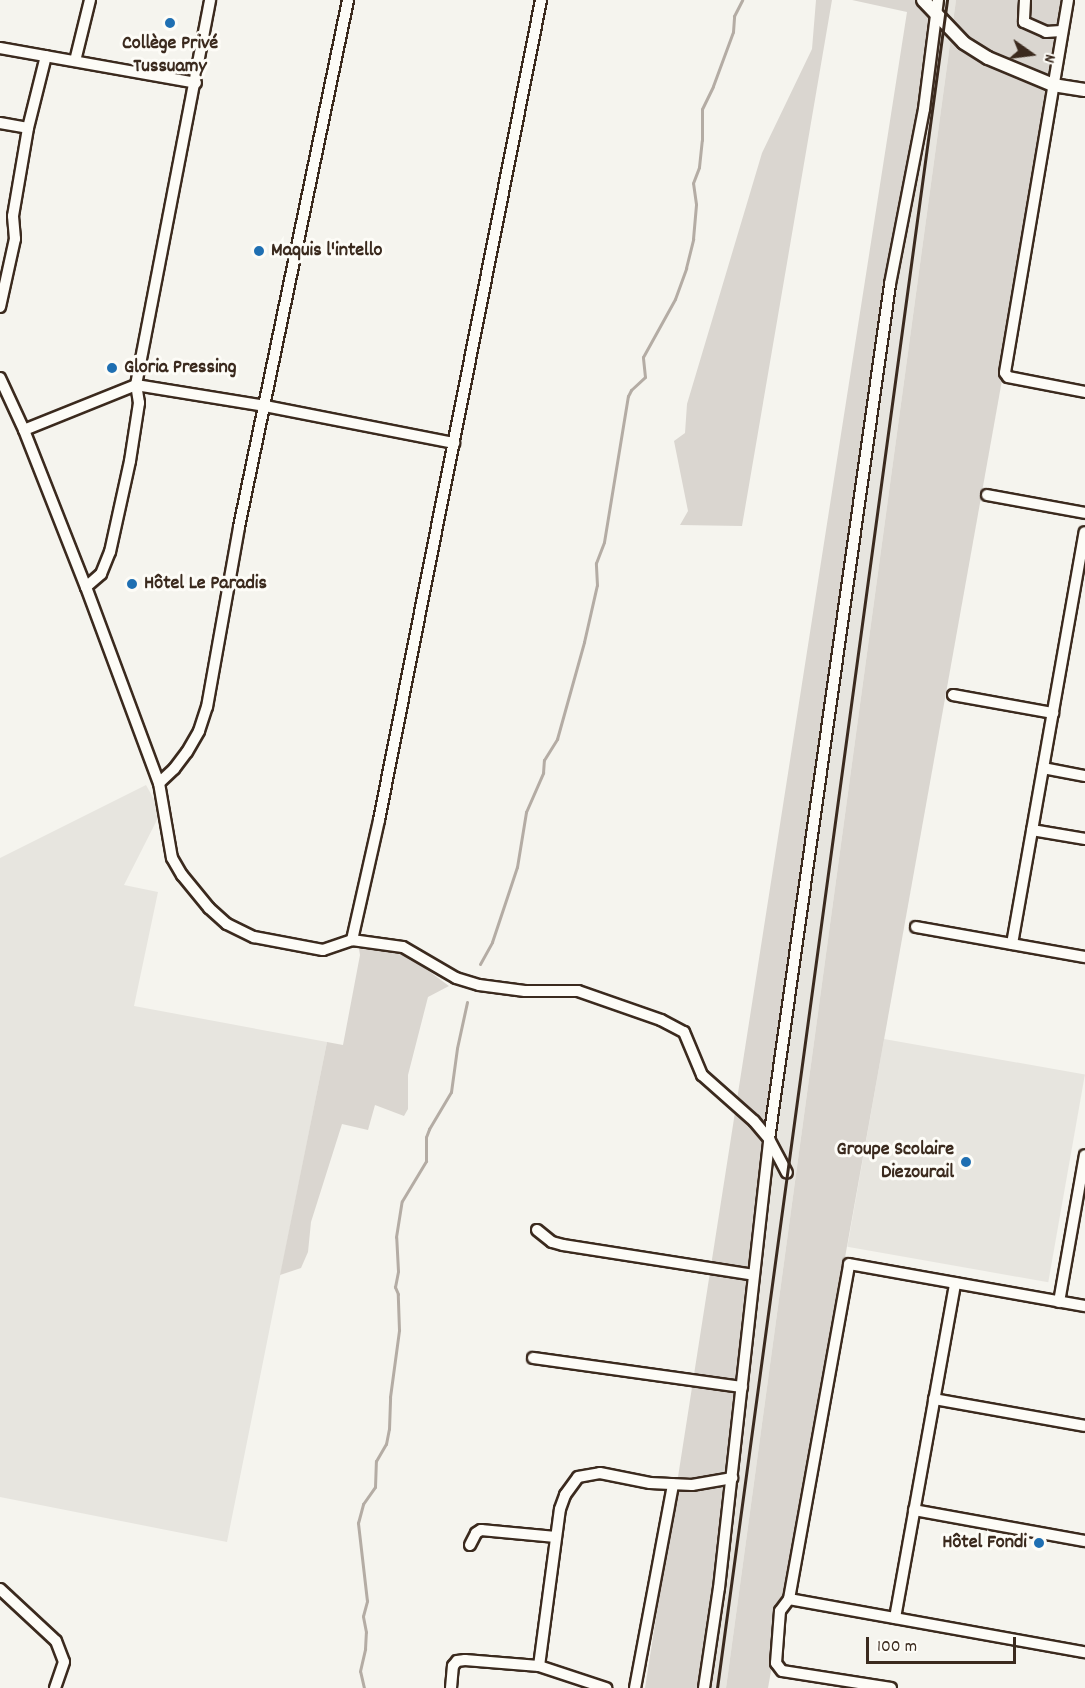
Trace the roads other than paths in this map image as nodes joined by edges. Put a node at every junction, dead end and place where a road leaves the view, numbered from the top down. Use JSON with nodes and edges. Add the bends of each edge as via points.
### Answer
{"nodes":[{"id":1,"x":90,"y":0,"type":"edge"},
{"id":2,"x":210,"y":0,"type":"edge"},
{"id":3,"x":348,"y":0,"type":"edge"},
{"id":4,"x":540,"y":0,"type":"edge"},
{"id":5,"x":923,"y":0,"type":"edge"},
{"id":6,"x":938,"y":0,"type":"edge"},
{"id":7,"x":1025,"y":0,"type":"edge"},
{"id":8,"x":1068,"y":0,"type":"edge"},
{"id":9,"x":936,"y":16,"type":"junction"},
{"id":10,"x":1061,"y":31,"type":"junction"},
{"id":11,"x":0,"y":48,"type":"edge"},
{"id":12,"x":46,"y":56,"type":"junction"},
{"id":13,"x":75,"y":61,"type":"junction"},
{"id":14,"x":196,"y":83,"type":"junction"},
{"id":15,"x":1053,"y":85,"type":"junction"},
{"id":16,"x":1085,"y":90,"type":"edge"},
{"id":17,"x":0,"y":123,"type":"edge"},
{"id":18,"x":28,"y":128,"type":"junction"},
{"id":19,"x":0,"y":307,"type":"edge"},
{"id":20,"x":0,"y":378,"type":"edge"},
{"id":21,"x":136,"y":385,"type":"junction"},
{"id":22,"x":3,"y":392,"type":"edge"},
{"id":23,"x":1085,"y":392,"type":"edge"},
{"id":24,"x":265,"y":406,"type":"junction"},
{"id":25,"x":24,"y":430,"type":"junction"},
{"id":26,"x":454,"y":443,"type":"junction"},
{"id":27,"x":987,"y":495,"type":"dead end"},
{"id":28,"x":1085,"y":513,"type":"edge"},
{"id":29,"x":1085,"y":532,"type":"edge"},
{"id":30,"x":86,"y":587,"type":"junction"},
{"id":31,"x":953,"y":695,"type":"dead end"},
{"id":32,"x":1053,"y":713,"type":"junction"},
{"id":33,"x":1043,"y":768,"type":"junction"},
{"id":34,"x":1085,"y":776,"type":"edge"},
{"id":35,"x":159,"y":783,"type":"junction"},
{"id":36,"x":1032,"y":830,"type":"junction"},
{"id":37,"x":1085,"y":839,"type":"edge"},
{"id":38,"x":915,"y":927,"type":"dead end"},
{"id":39,"x":352,"y":940,"type":"junction"},
{"id":40,"x":1012,"y":944,"type":"junction"},
{"id":41,"x":1085,"y":957,"type":"edge"},
{"id":42,"x":769,"y":1139,"type":"junction"},
{"id":43,"x":1085,"y":1155,"type":"edge"},
{"id":44,"x":787,"y":1173,"type":"dead end"},
{"id":45,"x":1082,"y":1194,"type":"edge"},
{"id":46,"x":537,"y":1230,"type":"dead end"},
{"id":47,"x":754,"y":1275,"type":"junction"},
{"id":48,"x":955,"y":1283,"type":"junction"},
{"id":49,"x":1059,"y":1302,"type":"junction"},
{"id":50,"x":1085,"y":1306,"type":"edge"},
{"id":51,"x":533,"y":1358,"type":"dead end"},
{"id":52,"x":742,"y":1387,"type":"junction"},
{"id":53,"x":934,"y":1399,"type":"junction"},
{"id":54,"x":1085,"y":1426,"type":"edge"},
{"id":55,"x":732,"y":1478,"type":"junction"},
{"id":56,"x":673,"y":1485,"type":"junction"},
{"id":57,"x":914,"y":1510,"type":"junction"},
{"id":58,"x":556,"y":1537,"type":"junction"},
{"id":59,"x":1085,"y":1541,"type":"edge"},
{"id":60,"x":470,"y":1545,"type":"dead end"},
{"id":61,"x":0,"y":1589,"type":"edge"},
{"id":62,"x":789,"y":1599,"type":"junction"},
{"id":63,"x":895,"y":1618,"type":"junction"},
{"id":64,"x":1085,"y":1652,"type":"edge"},
{"id":65,"x":539,"y":1666,"type":"junction"},
{"id":66,"x":55,"y":1688,"type":"edge"},
{"id":67,"x":451,"y":1688,"type":"edge"},
{"id":68,"x":606,"y":1688,"type":"edge"},
{"id":69,"x":635,"y":1688,"type":"edge"},
{"id":70,"x":704,"y":1688,"type":"edge"},
{"id":71,"x":891,"y":1688,"type":"edge"}],
"edges":[{"from":1,"to":13,"type":"street"},
{"from":2,"to":14,"type":"street"},
{"from":3,"to":24,"type":"street"},
{"from":4,"to":26,"type":"street"},
{"from":5,"to":9,"type":"street"},
{"from":6,"to":9,"type":"street"},
{"from":7,"to":10,"type":"street","via":[[1024,22],[1046,32]]},
{"from":8,"to":10,"type":"street"},
{"from":9,"to":15,"type":"street","via":[[964,43],[988,58]]},
{"from":9,"to":42,"type":"street","via":[[924,109],[890,284]]},
{"from":10,"to":15,"type":"street"},
{"from":11,"to":12,"type":"street"},
{"from":12,"to":13,"type":"street"},
{"from":12,"to":18,"type":"street"},
{"from":13,"to":14,"type":"street"},
{"from":14,"to":21,"type":"street"},
{"from":15,"to":16,"type":"street"},
{"from":15,"to":23,"type":"street","via":[[1005,373],[1008,377]]},
{"from":17,"to":18,"type":"street"},
{"from":18,"to":19,"type":"street","via":[[13,216],[15,240]]},
{"from":20,"to":22,"type":"street"},
{"from":21,"to":24,"type":"street"},
{"from":21,"to":25,"type":"street"},
{"from":21,"to":30,"type":"street","via":[[137,428],[110,552],[100,574]]},
{"from":22,"to":25,"type":"street"},
{"from":24,"to":26,"type":"street"},
{"from":24,"to":35,"type":"street","via":[[207,707],[187,752]]},
{"from":25,"to":30,"type":"street"},
{"from":26,"to":39,"type":"street"},
{"from":27,"to":28,"type":"street"},
{"from":29,"to":32,"type":"street"},
{"from":30,"to":35,"type":"street"},
{"from":31,"to":32,"type":"street"},
{"from":32,"to":33,"type":"street"},
{"from":33,"to":34,"type":"street"},
{"from":33,"to":36,"type":"street"},
{"from":35,"to":39,"type":"street","via":[[172,858],[192,888],[227,924],[254,937],[323,950]]},
{"from":36,"to":37,"type":"street"},
{"from":36,"to":40,"type":"street"},
{"from":38,"to":40,"type":"street"},
{"from":39,"to":42,"type":"street","via":[[403,947],[456,978],[479,985],[525,991],[578,991],[661,1020],[684,1032],[706,1082],[754,1121]]},
{"from":40,"to":41,"type":"street"},
{"from":42,"to":44,"type":"street"},
{"from":42,"to":47,"type":"street"},
{"from":43,"to":45,"type":"street"},
{"from":45,"to":49,"type":"street"},
{"from":46,"to":47,"type":"street","via":[[563,1245]]},
{"from":47,"to":52,"type":"street"},
{"from":48,"to":49,"type":"street"},
{"from":48,"to":53,"type":"street"},
{"from":48,"to":62,"type":"street","via":[[849,1264]]},
{"from":49,"to":50,"type":"street"},
{"from":51,"to":52,"type":"street"},
{"from":52,"to":55,"type":"street"},
{"from":53,"to":54,"type":"street"},
{"from":53,"to":57,"type":"street"},
{"from":55,"to":56,"type":"street"},
{"from":55,"to":70,"type":"street"},
{"from":56,"to":58,"type":"street","via":[[600,1473],[578,1478],[565,1495]]},
{"from":56,"to":69,"type":"street"},
{"from":57,"to":59,"type":"street"},
{"from":57,"to":63,"type":"street"},
{"from":58,"to":60,"type":"street","via":[[481,1530]]},
{"from":58,"to":65,"type":"street"},
{"from":61,"to":66,"type":"street","via":[[56,1641],[64,1662]]},
{"from":62,"to":63,"type":"street"},
{"from":62,"to":71,"type":"street","via":[[779,1617],[776,1663],[782,1671]]},
{"from":63,"to":64,"type":"street"},
{"from":65,"to":67,"type":"street","via":[[457,1661]]},
{"from":65,"to":68,"type":"street"}]}
